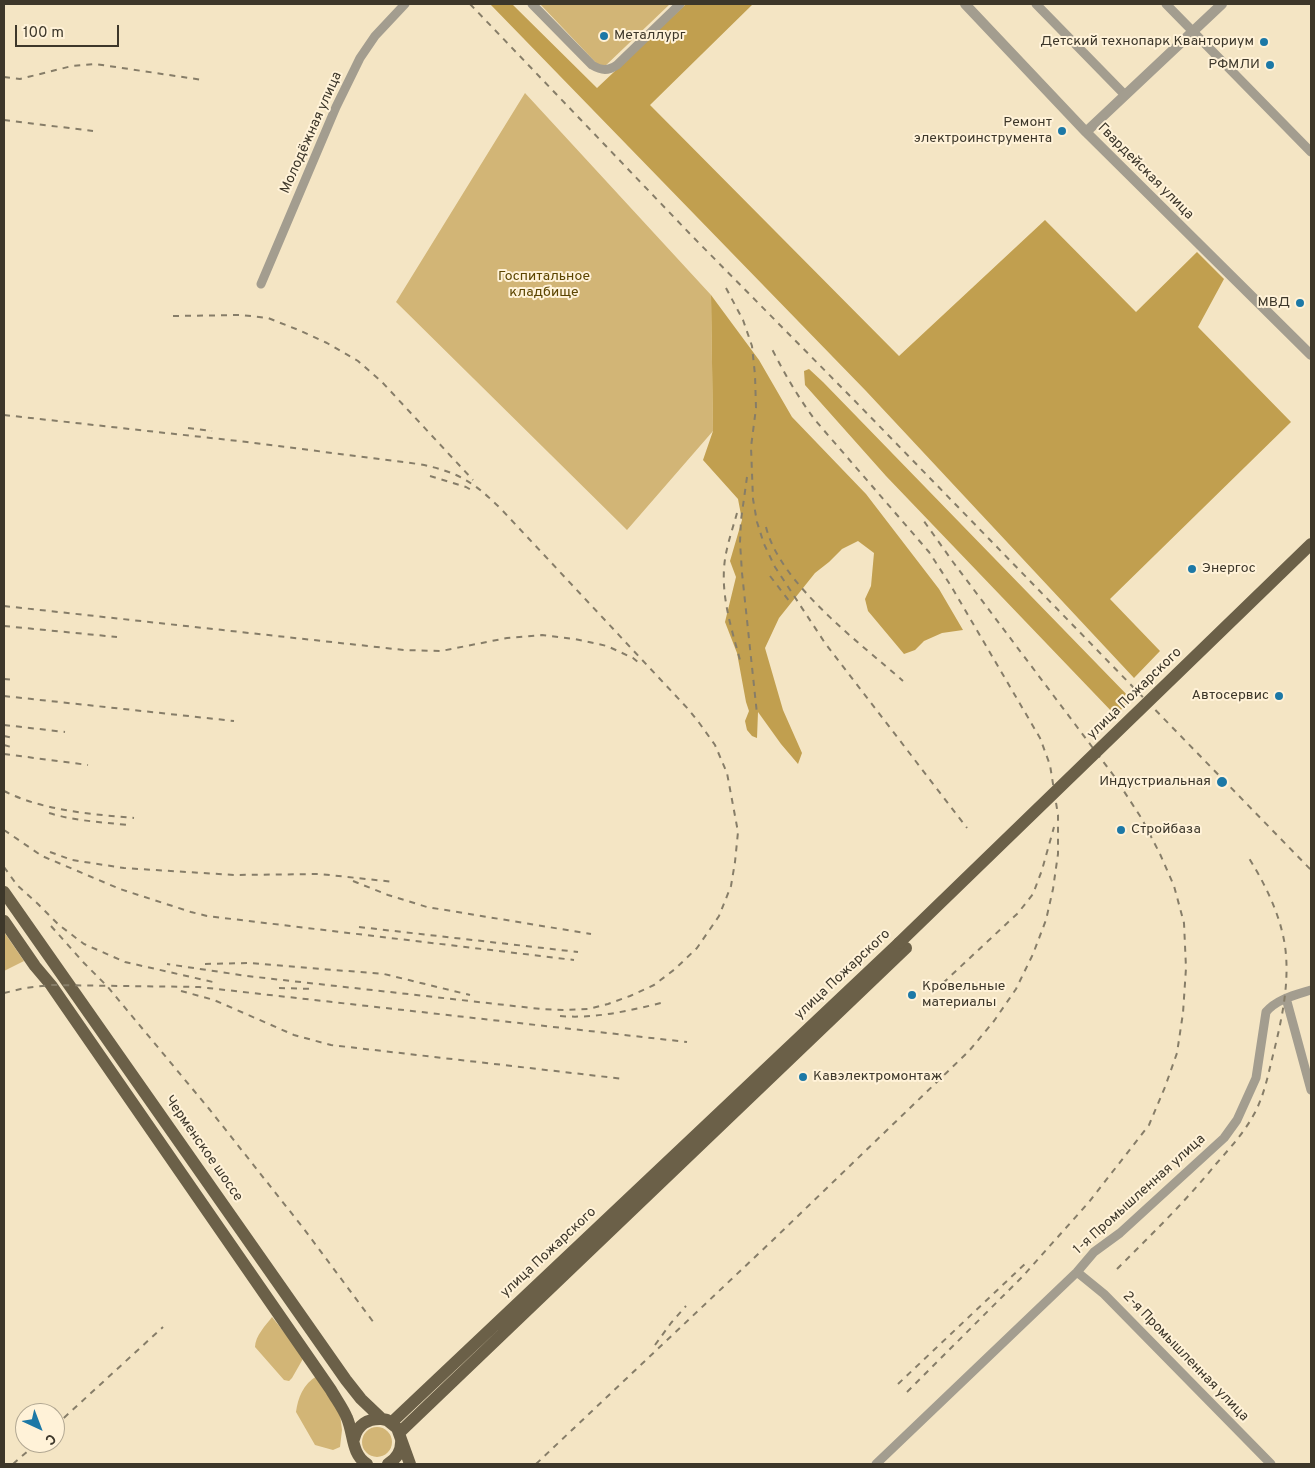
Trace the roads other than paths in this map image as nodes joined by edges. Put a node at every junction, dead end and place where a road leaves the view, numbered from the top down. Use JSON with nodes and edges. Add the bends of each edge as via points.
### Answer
{"nodes":[{"id":1,"x":405,"y":4,"type":"edge"},
{"id":2,"x":532,"y":4,"type":"edge"},
{"id":3,"x":680,"y":4,"type":"edge"},
{"id":4,"x":965,"y":4,"type":"edge"},
{"id":5,"x":1036,"y":4,"type":"edge"},
{"id":6,"x":1166,"y":4,"type":"edge"},
{"id":7,"x":1222,"y":4,"type":"edge"},
{"id":8,"x":1192,"y":32,"type":"junction"},
{"id":9,"x":1125,"y":95,"type":"junction"},
{"id":10,"x":1086,"y":132,"type":"junction"},
{"id":11,"x":1311,"y":152,"type":"edge"},
{"id":12,"x":261,"y":284,"type":"dead end"},
{"id":13,"x":1311,"y":355,"type":"edge"},
{"id":14,"x":1311,"y":544,"type":"edge"},
{"id":15,"x":1311,"y":555,"type":"edge"},
{"id":16,"x":4,"y":892,"type":"edge"},
{"id":17,"x":4,"y":921,"type":"edge"},
{"id":18,"x":903,"y":945,"type":"junction"},
{"id":19,"x":1311,"y":990,"type":"edge"},
{"id":20,"x":1286,"y":998,"type":"junction"},
{"id":21,"x":1311,"y":1090,"type":"edge"},
{"id":22,"x":1077,"y":1272,"type":"junction"},
{"id":23,"x":393,"y":1428,"type":"junction"},
{"id":24,"x":354,"y":1439,"type":"junction"},
{"id":25,"x":363,"y":1463,"type":"edge"},
{"id":26,"x":388,"y":1464,"type":"edge"},
{"id":27,"x":410,"y":1464,"type":"edge"},
{"id":28,"x":876,"y":1464,"type":"edge"},
{"id":29,"x":1270,"y":1464,"type":"edge"}],
"edges":[{"from":1,"to":12,"type":"street","name":"Молодёжная улица","via":[[375,36],[360,58]]},
{"from":2,"to":3,"type":"street","via":[[592,65],[605,70],[617,65]]},
{"from":4,"to":10,"type":"street","name":"Гвардейская улица"},
{"from":5,"to":9,"type":"street"},
{"from":6,"to":8,"type":"street"},
{"from":7,"to":8,"type":"street"},
{"from":8,"to":9,"type":"street"},
{"from":8,"to":11,"type":"street"},
{"from":9,"to":10,"type":"street"},
{"from":10,"to":13,"type":"street","name":"Гвардейская улица"},
{"from":14,"to":18,"type":"main road","name":"улица Пожарского","bridge":true},
{"from":15,"to":18,"type":"main road","name":"улица Пожарского"},
{"from":16,"to":23,"type":"main road","name":"Черменское шоссе","via":[[346,1380],[361,1399]]},
{"from":17,"to":24,"type":"main road","via":[[331,1390],[347,1418]]},
{"from":18,"to":23,"type":"main road","name":"улица Пожарского"},
{"from":19,"to":20,"type":"street","name":"1-я Промышленная улица"},
{"from":20,"to":21,"type":"street"},
{"from":20,"to":22,"type":"street","name":"1-я Промышленная улица","via":[[1266,1012],[1256,1078],[1237,1120],[1224,1138],[1094,1252]]},
{"from":22,"to":28,"type":"street","name":"1-я Промышленная улица"},
{"from":22,"to":29,"type":"street","name":"2-я Промышленная улица","via":[[1104,1294]]},
{"from":23,"to":24,"type":"main road","via":[[371,1419],[359,1428]]},
{"from":23,"to":26,"type":"main road","via":[[400,1451]]},
{"from":23,"to":27,"type":"main road","name":"Черменское шоссе"},
{"from":24,"to":25,"type":"main road","via":[[355,1451]]}]}
